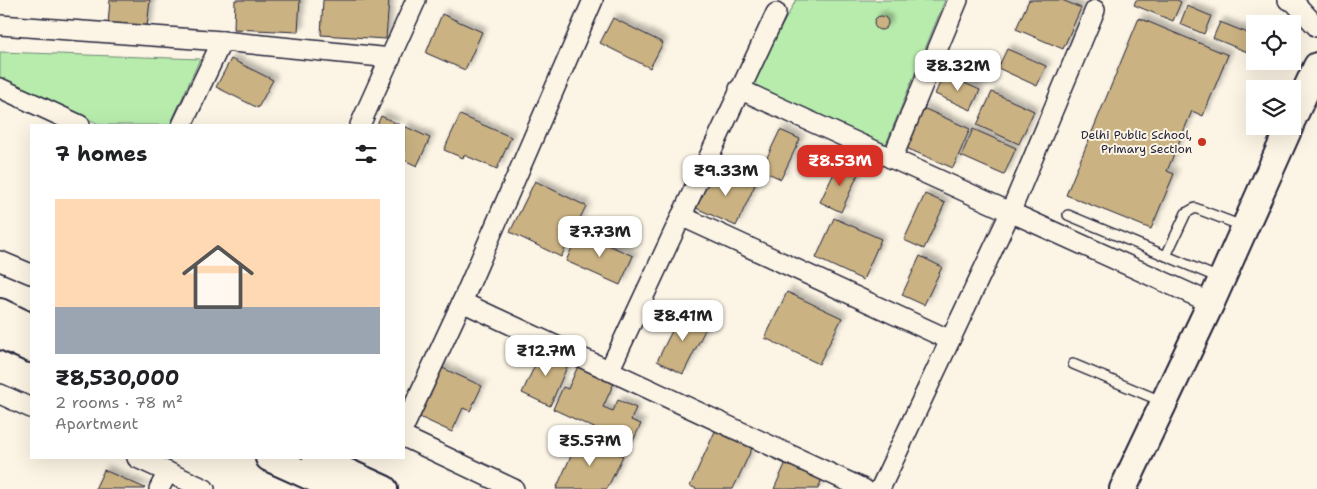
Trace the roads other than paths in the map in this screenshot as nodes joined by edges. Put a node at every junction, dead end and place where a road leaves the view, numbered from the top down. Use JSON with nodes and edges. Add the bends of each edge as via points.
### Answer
{"nodes":[{"id":1,"x":416,"y":0,"type":"edge"},
{"id":2,"x":593,"y":0,"type":"edge"},
{"id":3,"x":958,"y":0,"type":"edge"},
{"id":4,"x":1291,"y":0,"type":"edge"},
{"id":5,"x":1094,"y":10,"type":"dead end"},
{"id":6,"x":776,"y":13,"type":"dead end"},
{"id":7,"x":0,"y":25,"type":"edge"},
{"id":8,"x":1317,"y":27,"type":"edge"},
{"id":9,"x":222,"y":41,"type":"junction"},
{"id":10,"x":391,"y":58,"type":"junction"},
{"id":11,"x":1317,"y":66,"type":"edge"},
{"id":12,"x":0,"y":88,"type":"edge"},
{"id":13,"x":739,"y":89,"type":"junction"},
{"id":14,"x":1301,"y":101,"type":"edge"},
{"id":15,"x":78,"y":124,"type":"edge"},
{"id":16,"x":182,"y":124,"type":"edge"},
{"id":17,"x":360,"y":124,"type":"edge"},
{"id":18,"x":1286,"y":135,"type":"edge"},
{"id":19,"x":892,"y":159,"type":"junction"},
{"id":20,"x":1010,"y":213,"type":"junction"},
{"id":21,"x":1068,"y":215,"type":"dead end"},
{"id":22,"x":681,"y":216,"type":"junction"},
{"id":23,"x":1245,"y":227,"type":"junction"},
{"id":24,"x":1166,"y":256,"type":"junction"},
{"id":25,"x":0,"y":260,"type":"edge"},
{"id":26,"x":30,"y":274,"type":"edge"},
{"id":27,"x":1216,"y":291,"type":"junction"},
{"id":28,"x":462,"y":302,"type":"junction"},
{"id":29,"x":0,"y":312,"type":"edge"},
{"id":30,"x":30,"y":326,"type":"edge"},
{"id":31,"x":0,"y":335,"type":"edge"},
{"id":32,"x":950,"y":340,"type":"junction"},
{"id":33,"x":30,"y":349,"type":"edge"},
{"id":34,"x":1073,"y":364,"type":"dead end"},
{"id":35,"x":609,"y":371,"type":"junction"},
{"id":36,"x":0,"y":394,"type":"edge"},
{"id":37,"x":1164,"y":402,"type":"junction"},
{"id":38,"x":30,"y":408,"type":"edge"},
{"id":39,"x":405,"y":425,"type":"edge"},
{"id":40,"x":405,"y":437,"type":"edge"},
{"id":41,"x":140,"y":459,"type":"edge"},
{"id":42,"x":271,"y":459,"type":"edge"},
{"id":43,"x":318,"y":459,"type":"edge"},
{"id":44,"x":168,"y":472,"type":"junction"},
{"id":45,"x":159,"y":489,"type":"edge"},
{"id":46,"x":206,"y":489,"type":"edge"},
{"id":47,"x":338,"y":489,"type":"edge"},
{"id":48,"x":384,"y":489,"type":"edge"},
{"id":49,"x":514,"y":489,"type":"edge"},
{"id":50,"x":864,"y":489,"type":"edge"},
{"id":51,"x":880,"y":489,"type":"edge"},
{"id":52,"x":1123,"y":489,"type":"edge"}],
"edges":[{"from":1,"to":10,"type":"street"},
{"from":2,"to":28,"type":"street"},
{"from":3,"to":19,"type":"street"},
{"from":4,"to":8,"type":"street"},
{"from":5,"to":20,"type":"street"},
{"from":6,"to":13,"type":"street"},
{"from":7,"to":9,"type":"street"},
{"from":9,"to":10,"type":"street"},
{"from":9,"to":16,"type":"street"},
{"from":10,"to":17,"type":"street"},
{"from":11,"to":14,"type":"street"},
{"from":12,"to":15,"type":"street"},
{"from":13,"to":19,"type":"street"},
{"from":13,"to":22,"type":"street"},
{"from":18,"to":23,"type":"street"},
{"from":19,"to":20,"type":"street"},
{"from":20,"to":27,"type":"street"},
{"from":20,"to":32,"type":"street"},
{"from":21,"to":24,"type":"lane"},
{"from":22,"to":32,"type":"street"},
{"from":22,"to":35,"type":"street"},
{"from":23,"to":24,"type":"lane","via":[[1195,208],[1186,213]]},
{"from":23,"to":27,"type":"street"},
{"from":24,"to":27,"type":"lane"},
{"from":25,"to":26,"type":"street"},
{"from":27,"to":37,"type":"street"},
{"from":28,"to":35,"type":"street"},
{"from":28,"to":39,"type":"street"},
{"from":29,"to":30,"type":"street"},
{"from":31,"to":33,"type":"street"},
{"from":32,"to":51,"type":"street"},
{"from":34,"to":37,"type":"lane"},
{"from":35,"to":50,"type":"street"},
{"from":36,"to":38,"type":"street"},
{"from":37,"to":52,"type":"street"},
{"from":40,"to":49,"type":"street"},
{"from":41,"to":44,"type":"street"},
{"from":42,"to":47,"type":"street"},
{"from":43,"to":48,"type":"street"},
{"from":44,"to":45,"type":"street"},
{"from":44,"to":46,"type":"street"}]}
